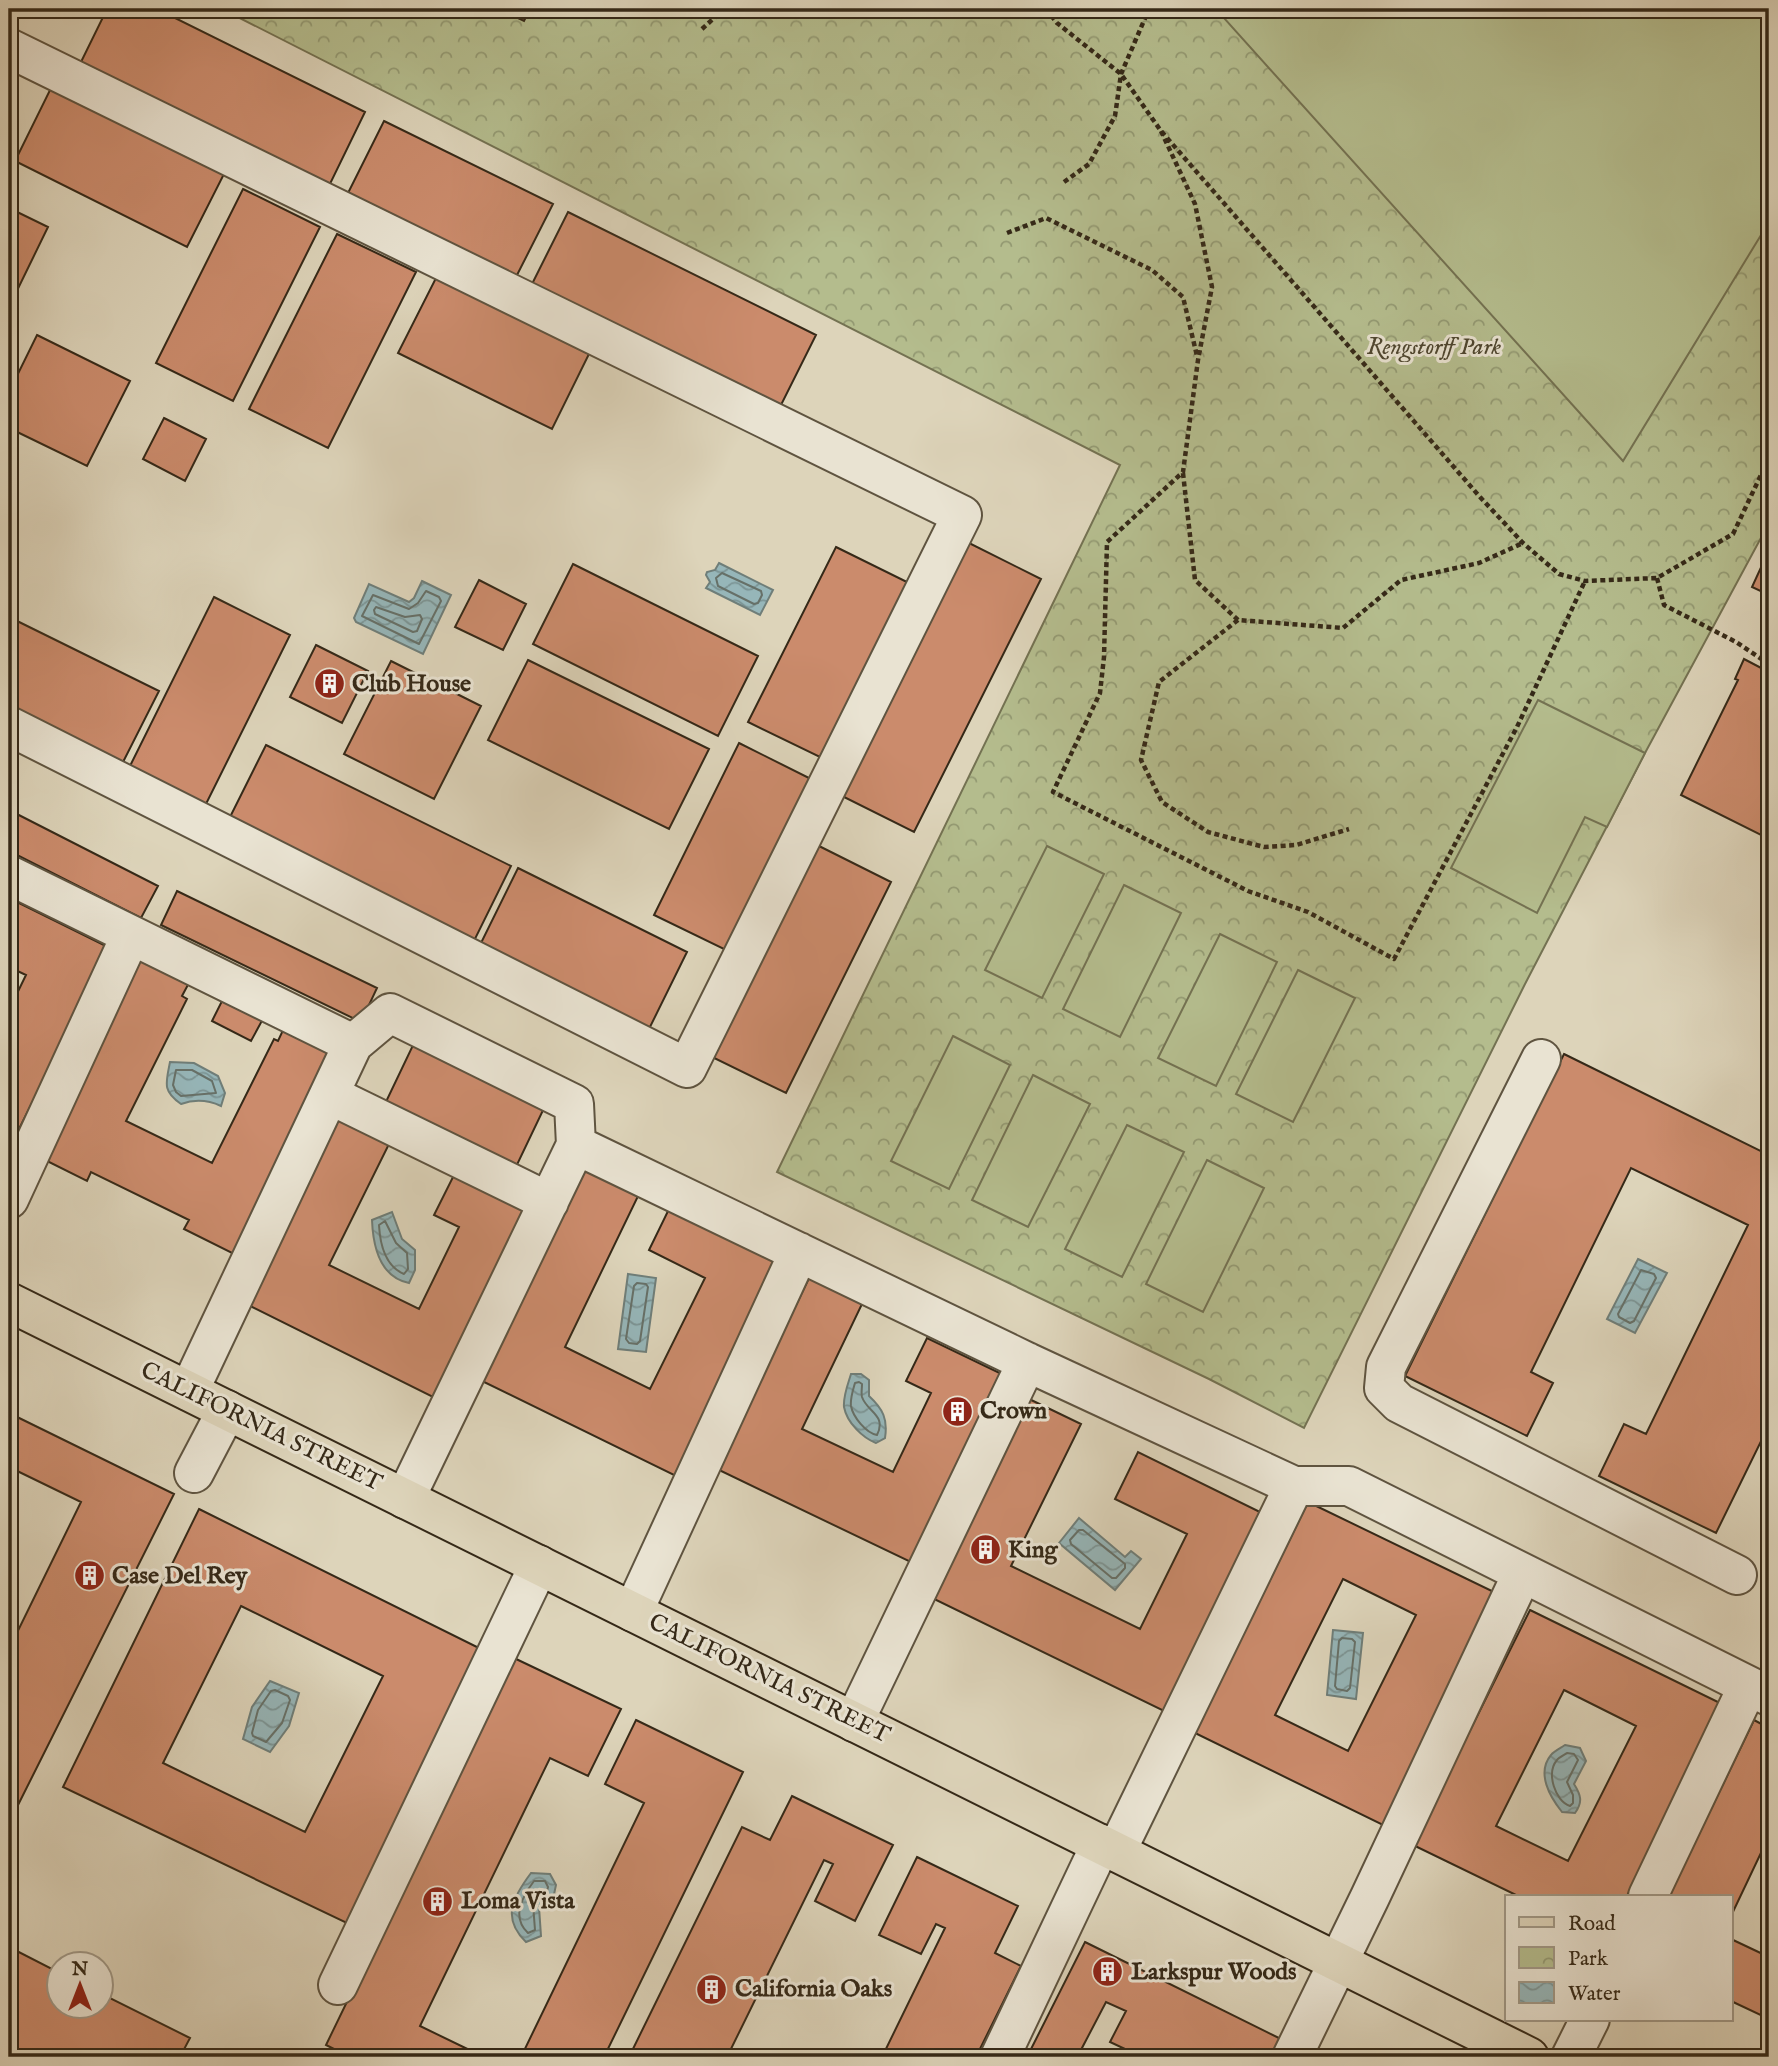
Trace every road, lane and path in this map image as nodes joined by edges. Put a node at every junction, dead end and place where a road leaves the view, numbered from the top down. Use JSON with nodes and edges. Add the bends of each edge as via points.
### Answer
{"nodes":[{"id":1,"x":724,"y":9,"type":"edge"},
{"id":2,"x":1046,"y":9,"type":"edge"},
{"id":3,"x":1149,"y":9,"type":"edge"},
{"id":4,"x":702,"y":29,"type":"dead end"},
{"id":5,"x":9,"y":48,"type":"edge"},
{"id":6,"x":1121,"y":74,"type":"junction"},
{"id":7,"x":1161,"y":131,"type":"junction"},
{"id":8,"x":1064,"y":183,"type":"dead end"},
{"id":9,"x":1007,"y":233,"type":"dead end"},
{"id":10,"x":1198,"y":360,"type":"junction"},
{"id":11,"x":1769,"y":460,"type":"edge"},
{"id":12,"x":1183,"y":472,"type":"junction"},
{"id":13,"x":1523,"y":543,"type":"junction"},
{"id":14,"x":1657,"y":578,"type":"junction"},
{"id":15,"x":1585,"y":581,"type":"junction"},
{"id":16,"x":1238,"y":620,"type":"junction"},
{"id":17,"x":1769,"y":664,"type":"edge"},
{"id":18,"x":9,"y":726,"type":"edge"},
{"id":19,"x":1349,"y":829,"type":"dead end"},
{"id":20,"x":9,"y":875,"type":"edge"},
{"id":21,"x":131,"y":935,"type":"junction"},
{"id":22,"x":353,"y":1044,"type":"junction"},
{"id":23,"x":1541,"y":1059,"type":"dead end"},
{"id":24,"x":330,"y":1095,"type":"junction"},
{"id":25,"x":576,"y":1145,"type":"junction"},
{"id":26,"x":9,"y":1199,"type":"edge"},
{"id":27,"x":549,"y":1202,"type":"junction"},
{"id":28,"x":799,"y":1252,"type":"junction"},
{"id":29,"x":9,"y":1302,"type":"edge"},
{"id":30,"x":1027,"y":1362,"type":"junction"},
{"id":31,"x":188,"y":1391,"type":"junction"},
{"id":32,"x":227,"y":1410,"type":"junction"},
{"id":33,"x":194,"y":1473,"type":"dead end"},
{"id":34,"x":1294,"y":1486,"type":"junction"},
{"id":35,"x":405,"y":1499,"type":"junction"},
{"id":36,"x":539,"y":1565,"type":"junction"},
{"id":37,"x":1522,"y":1574,"type":"junction"},
{"id":38,"x":1737,"y":1575,"type":"dead end"},
{"id":39,"x":634,"y":1612,"type":"junction"},
{"id":40,"x":1759,"y":1691,"type":"edge"},
{"id":41,"x":854,"y":1722,"type":"junction"},
{"id":42,"x":1109,"y":1848,"type":"junction"},
{"id":43,"x":1649,"y":1895,"type":"edge"},
{"id":44,"x":1339,"y":1963,"type":"junction"},
{"id":45,"x":338,"y":1985,"type":"dead end"},
{"id":46,"x":1589,"y":2021,"type":"edge"},
{"id":47,"x":1000,"y":2057,"type":"edge"},
{"id":48,"x":1292,"y":2057,"type":"edge"},
{"id":49,"x":1529,"y":2057,"type":"edge"},
{"id":50,"x":1572,"y":2057,"type":"edge"}],
"edges":[{"from":1,"to":4,"type":"path"},
{"from":2,"to":6,"type":"path"},
{"from":3,"to":6,"type":"path"},
{"from":5,"to":18,"type":"lane","via":[[962,514],[687,1068]]},
{"from":6,"to":7,"type":"path"},
{"from":6,"to":8,"type":"path","via":[[1115,116],[1089,164]]},
{"from":7,"to":10,"type":"path","via":[[1195,204],[1212,287]]},
{"from":7,"to":13,"type":"path"},
{"from":9,"to":10,"type":"path","via":[[1046,218],[1152,270],[1183,297]]},
{"from":10,"to":12,"type":"path"},
{"from":11,"to":14,"type":"path","via":[[1733,534]]},
{"from":12,"to":15,"type":"path","via":[[1107,542],[1100,693],[1053,792],[1248,891],[1308,912],[1394,959],[1517,727]]},
{"from":12,"to":16,"type":"path","via":[[1195,580]]},
{"from":13,"to":15,"type":"path","via":[[1559,574]]},
{"from":13,"to":16,"type":"path","via":[[1479,563],[1401,580],[1343,628]]},
{"from":14,"to":15,"type":"path"},
{"from":14,"to":17,"type":"path","via":[[1664,605]]},
{"from":16,"to":19,"type":"path","via":[[1159,682],[1141,760],[1162,802],[1208,832],[1264,847],[1296,845]]},
{"from":20,"to":21,"type":"lane"},
{"from":21,"to":22,"type":"lane"},
{"from":21,"to":26,"type":"lane"},
{"from":22,"to":24,"type":"lane"},
{"from":22,"to":25,"type":"lane","via":[[390,1013],[574,1104]]},
{"from":23,"to":38,"type":"lane","via":[[1386,1367],[1384,1388],[1399,1403]]},
{"from":24,"to":27,"type":"lane"},
{"from":24,"to":31,"type":"lane"},
{"from":25,"to":27,"type":"lane"},
{"from":25,"to":28,"type":"lane"},
{"from":27,"to":35,"type":"lane"},
{"from":28,"to":30,"type":"lane"},
{"from":28,"to":39,"type":"lane"},
{"from":29,"to":31,"type":"main road","name":"CALIFORNIA STREET"},
{"from":30,"to":34,"type":"lane"},
{"from":30,"to":41,"type":"lane"},
{"from":31,"to":32,"type":"main road","name":"CALIFORNIA STREET"},
{"from":32,"to":33,"type":"lane"},
{"from":32,"to":35,"type":"main road","name":"CALIFORNIA STREET"},
{"from":34,"to":37,"type":"lane","via":[[1349,1486]]},
{"from":34,"to":42,"type":"lane"},
{"from":35,"to":36,"type":"main road","name":"CALIFORNIA STREET"},
{"from":36,"to":39,"type":"main road","name":"CALIFORNIA STREET"},
{"from":36,"to":45,"type":"lane"},
{"from":37,"to":40,"type":"lane"},
{"from":37,"to":44,"type":"lane"},
{"from":39,"to":41,"type":"main road","name":"CALIFORNIA STREET"},
{"from":40,"to":43,"type":"lane"},
{"from":41,"to":42,"type":"main road","name":"CALIFORNIA STREET"},
{"from":42,"to":44,"type":"main road","name":"CALIFORNIA STREET"},
{"from":42,"to":47,"type":"lane"},
{"from":44,"to":48,"type":"lane"},
{"from":44,"to":49,"type":"main road","name":"CALIFORNIA STREET"},
{"from":46,"to":50,"type":"lane"}]}
